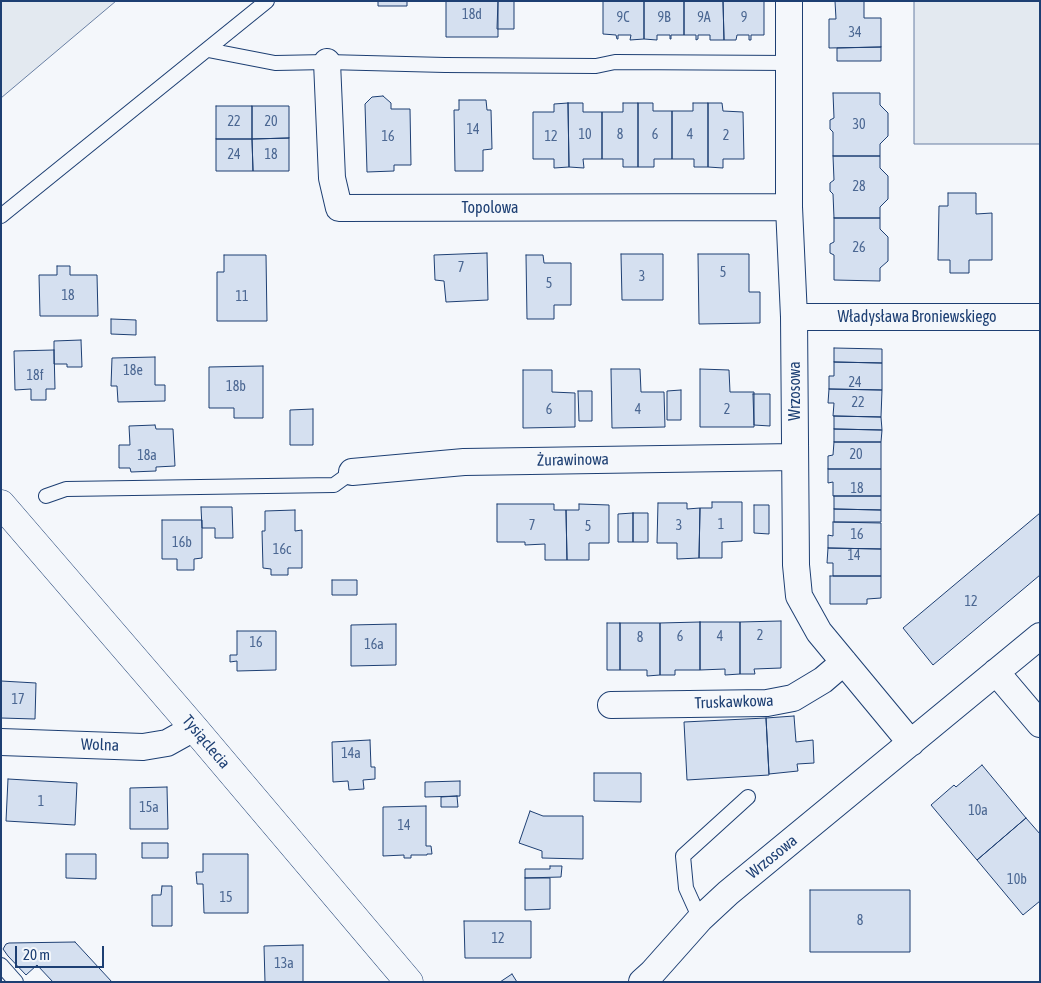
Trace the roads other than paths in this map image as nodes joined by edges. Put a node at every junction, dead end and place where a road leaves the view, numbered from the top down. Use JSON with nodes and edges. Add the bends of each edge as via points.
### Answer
{"nodes":[{"id":1,"x":267,"y":1,"type":"edge"},
{"id":2,"x":789,"y":1,"type":"edge"},
{"id":3,"x":208,"y":50,"type":"junction"},
{"id":4,"x":327,"y":62,"type":"junction"},
{"id":5,"x":789,"y":63,"type":"junction"},
{"id":6,"x":789,"y":207,"type":"junction"},
{"id":7,"x":1,"y":216,"type":"edge"},
{"id":8,"x":794,"y":317,"type":"junction"},
{"id":9,"x":1040,"y":317,"type":"edge"},
{"id":10,"x":795,"y":457,"type":"junction"},
{"id":11,"x":352,"y":472,"type":"joint"},
{"id":12,"x":46,"y":496,"type":"dead end"},
{"id":13,"x":6,"y":518,"type":"edge"},
{"id":14,"x":1040,"y":636,"type":"edge"},
{"id":15,"x":844,"y":662,"type":"junction"},
{"id":16,"x":996,"y":672,"type":"junction"},
{"id":17,"x":612,"y":705,"type":"dead end"},
{"id":18,"x":1040,"y":724,"type":"edge"},
{"id":19,"x":194,"y":728,"type":"junction"},
{"id":20,"x":1,"y":742,"type":"edge"},
{"id":21,"x":911,"y":743,"type":"junction"},
{"id":22,"x":748,"y":797,"type":"dead end"},
{"id":23,"x":700,"y":920,"type":"junction"},
{"id":24,"x":1,"y":966,"type":"edge"},
{"id":25,"x":16,"y":982,"type":"edge"},
{"id":26,"x":409,"y":982,"type":"edge"},
{"id":27,"x":642,"y":982,"type":"edge"}],
"edges":[{"from":1,"to":3,"type":"lane"},
{"from":2,"to":5,"type":"street","name":"Wrzosowa"},
{"from":3,"to":4,"type":"lane","via":[[275,63]]},
{"from":3,"to":7,"type":"lane"},
{"from":4,"to":5,"type":"lane","via":[[596,66],[615,62]]},
{"from":4,"to":6,"type":"street","name":"Topolowa","via":[[332,178],[339,208]]},
{"from":5,"to":6,"type":"street","name":"Wrzosowa"},
{"from":6,"to":8,"type":"street","name":"Wrzosowa"},
{"from":8,"to":9,"type":"street","name":"Władysława Broniewskiego"},
{"from":8,"to":10,"type":"street","name":"Wrzosowa"},
{"from":10,"to":11,"type":"street","name":"Żurawinowa","via":[[464,462]]},
{"from":10,"to":15,"type":"street","name":"Wrzosowa","via":[[796,565],[800,596],[819,632]]},
{"from":11,"to":12,"type":"lane","via":[[334,485],[66,489]]},
{"from":13,"to":19,"type":"street","name":"Tysiąclecia"},
{"from":14,"to":16,"type":"street","name":"Wrzosowa"},
{"from":15,"to":17,"type":"street","name":"Truskawkowa","via":[[793,698],[767,703]]},
{"from":15,"to":21,"type":"street","name":"Wrzosowa"},
{"from":16,"to":18,"type":"street"},
{"from":16,"to":21,"type":"street","name":"Wrzosowa"},
{"from":19,"to":20,"type":"street","name":"Wolna","via":[[167,743],[143,747]]},
{"from":19,"to":26,"type":"street","name":"Tysiąclecia"},
{"from":21,"to":23,"type":"street","name":"Wrzosowa","via":[[728,893]]},
{"from":22,"to":23,"type":"lane","via":[[683,856],[686,888]]},
{"from":23,"to":27,"type":"street","name":"Wrzosowa"},
{"from":24,"to":25,"type":"lane"}]}
